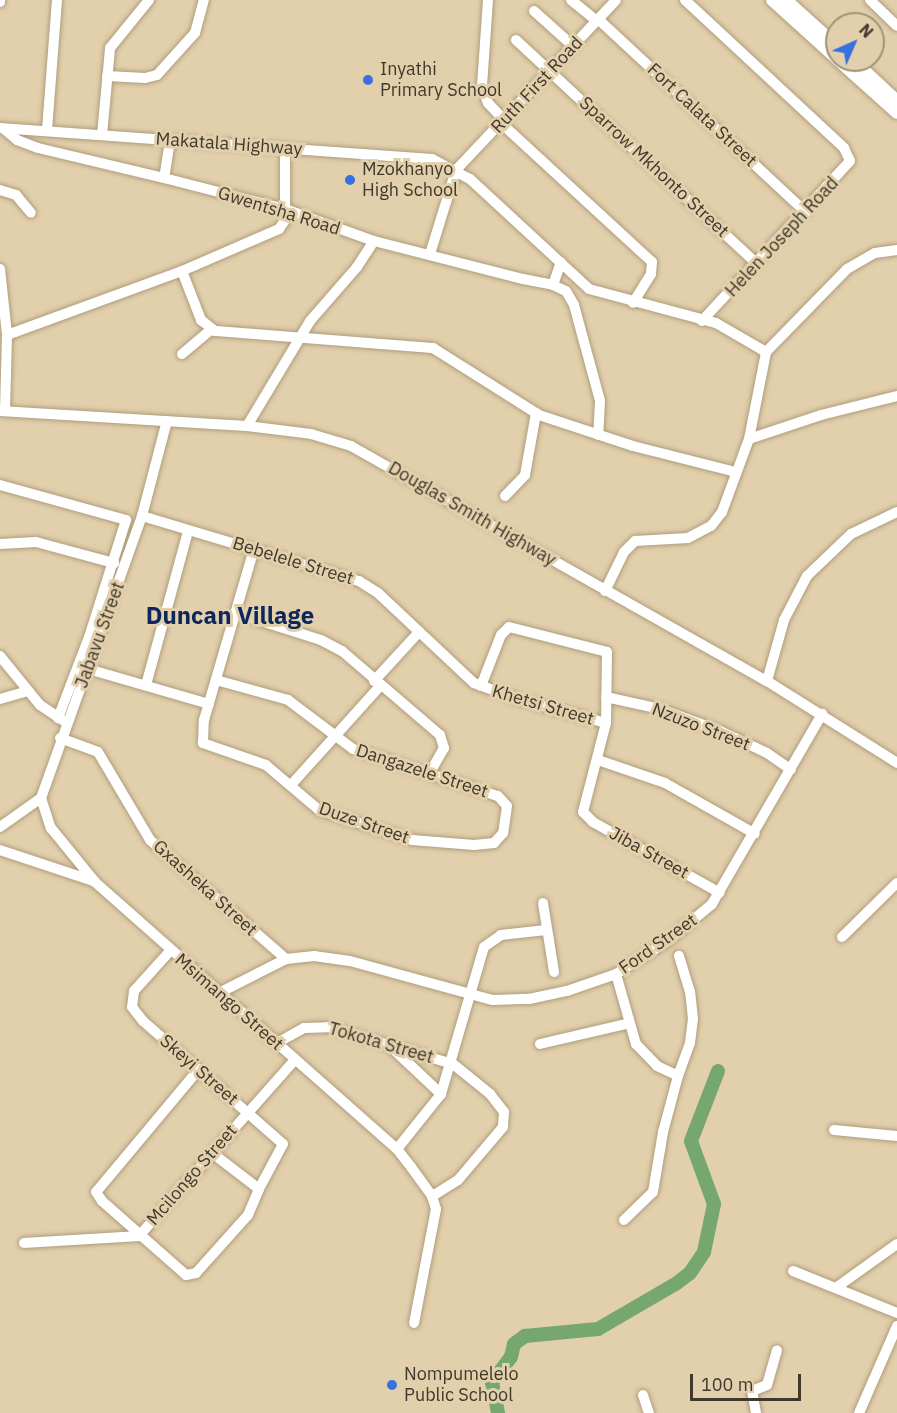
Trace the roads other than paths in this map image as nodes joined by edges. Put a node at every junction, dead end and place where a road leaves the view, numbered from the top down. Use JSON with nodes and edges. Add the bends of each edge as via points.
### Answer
{"nodes":[{"id":1,"x":57,"y":0,"type":"edge"},
{"id":2,"x":149,"y":0,"type":"edge"},
{"id":3,"x":204,"y":0,"type":"edge"},
{"id":4,"x":488,"y":0,"type":"edge"},
{"id":5,"x":571,"y":0,"type":"edge"},
{"id":6,"x":615,"y":0,"type":"edge"},
{"id":7,"x":685,"y":0,"type":"edge"},
{"id":8,"x":772,"y":0,"type":"edge"},
{"id":9,"x":786,"y":0,"type":"edge"},
{"id":10,"x":870,"y":0,"type":"edge"},
{"id":11,"x":534,"y":10,"type":"dead end"},
{"id":12,"x":597,"y":20,"type":"junction"},
{"id":13,"x":897,"y":27,"type":"edge"},
{"id":14,"x":825,"y":35,"type":"edge"},
{"id":15,"x":516,"y":40,"type":"dead end"},
{"id":16,"x":573,"y":46,"type":"junction"},
{"id":17,"x":825,"y":47,"type":"edge"},
{"id":18,"x":550,"y":70,"type":"junction"},
{"id":19,"x":852,"y":72,"type":"edge"},
{"id":20,"x":866,"y":72,"type":"edge"},
{"id":21,"x":107,"y":75,"type":"junction"},
{"id":22,"x":897,"y":101,"type":"edge"},
{"id":23,"x":897,"y":113,"type":"edge"},
{"id":24,"x":503,"y":122,"type":"junction"},
{"id":25,"x":2,"y":129,"type":"edge"},
{"id":26,"x":47,"y":130,"type":"junction"},
{"id":27,"x":102,"y":135,"type":"junction"},
{"id":28,"x":170,"y":141,"type":"junction"},
{"id":29,"x":285,"y":148,"type":"junction"},
{"id":30,"x":456,"y":170,"type":"junction"},
{"id":31,"x":164,"y":178,"type":"junction"},
{"id":32,"x":0,"y":190,"type":"edge"},
{"id":33,"x":285,"y":209,"type":"junction"},
{"id":34,"x":806,"y":212,"type":"junction"},
{"id":35,"x":31,"y":213,"type":"dead end"},
{"id":36,"x":374,"y":241,"type":"junction"},
{"id":37,"x":897,"y":250,"type":"edge"},
{"id":38,"x":430,"y":254,"type":"junction"},
{"id":39,"x":561,"y":262,"type":"junction"},
{"id":40,"x":757,"y":264,"type":"junction"},
{"id":41,"x":0,"y":269,"type":"edge"},
{"id":42,"x":182,"y":271,"type":"junction"},
{"id":43,"x":553,"y":285,"type":"junction"},
{"id":44,"x":633,"y":303,"type":"junction"},
{"id":45,"x":702,"y":321,"type":"junction"},
{"id":46,"x":212,"y":329,"type":"junction"},
{"id":47,"x":7,"y":335,"type":"junction"},
{"id":48,"x":300,"y":336,"type":"junction"},
{"id":49,"x":766,"y":352,"type":"junction"},
{"id":50,"x":182,"y":354,"type":"dead end"},
{"id":51,"x":897,"y":396,"type":"edge"},
{"id":52,"x":3,"y":411,"type":"edge"},
{"id":53,"x":536,"y":413,"type":"junction"},
{"id":54,"x":166,"y":421,"type":"junction"},
{"id":55,"x":247,"y":426,"type":"junction"},
{"id":56,"x":598,"y":435,"type":"junction"},
{"id":57,"x":749,"y":439,"type":"junction"},
{"id":58,"x":736,"y":472,"type":"junction"},
{"id":59,"x":0,"y":485,"type":"edge"},
{"id":60,"x":505,"y":496,"type":"dead end"},
{"id":61,"x":897,"y":512,"type":"edge"},
{"id":62,"x":142,"y":516,"type":"junction"},
{"id":63,"x":188,"y":531,"type":"junction"},
{"id":64,"x":0,"y":544,"type":"edge"},
{"id":65,"x":254,"y":549,"type":"junction"},
{"id":66,"x":114,"y":563,"type":"junction"},
{"id":67,"x":605,"y":591,"type":"junction"},
{"id":68,"x":236,"y":613,"type":"junction"},
{"id":69,"x":419,"y":632,"type":"junction"},
{"id":70,"x":0,"y":656,"type":"edge"},
{"id":71,"x":88,"y":669,"type":"junction"},
{"id":72,"x":216,"y":680,"type":"junction"},
{"id":73,"x":766,"y":681,"type":"junction"},
{"id":74,"x":377,"y":684,"type":"junction"},
{"id":75,"x":146,"y":686,"type":"junction"},
{"id":76,"x":481,"y":686,"type":"junction"},
{"id":77,"x":28,"y":691,"type":"junction"},
{"id":78,"x":606,"y":697,"type":"junction"},
{"id":79,"x":0,"y":699,"type":"edge"},
{"id":80,"x":209,"y":704,"type":"junction"},
{"id":81,"x":822,"y":714,"type":"junction"},
{"id":82,"x":62,"y":720,"type":"junction"},
{"id":83,"x":606,"y":723,"type":"junction"},
{"id":84,"x":335,"y":737,"type":"junction"},
{"id":85,"x":60,"y":738,"type":"junction"},
{"id":86,"x":598,"y":760,"type":"junction"},
{"id":87,"x":897,"y":763,"type":"edge"},
{"id":88,"x":791,"y":770,"type":"junction"},
{"id":89,"x":429,"y":774,"type":"junction"},
{"id":90,"x":291,"y":785,"type":"junction"},
{"id":91,"x":41,"y":798,"type":"junction"},
{"id":92,"x":0,"y":827,"type":"edge"},
{"id":93,"x":503,"y":833,"type":"joint"},
{"id":94,"x":755,"y":834,"type":"junction"},
{"id":95,"x":0,"y":850,"type":"edge"},
{"id":96,"x":95,"y":882,"type":"junction"},
{"id":97,"x":897,"y":883,"type":"edge"},
{"id":98,"x":720,"y":893,"type":"junction"},
{"id":99,"x":543,"y":903,"type":"dead end"},
{"id":100,"x":546,"y":930,"type":"junction"},
{"id":101,"x":842,"y":937,"type":"dead end"},
{"id":102,"x":170,"y":951,"type":"junction"},
{"id":103,"x":679,"y":956,"type":"dead end"},
{"id":104,"x":286,"y":959,"type":"junction"},
{"id":105,"x":554,"y":972,"type":"dead end"},
{"id":106,"x":616,"y":974,"type":"junction"},
{"id":107,"x":219,"y":993,"type":"junction"},
{"id":108,"x":472,"y":998,"type":"junction"},
{"id":109,"x":630,"y":1023,"type":"junction"},
{"id":110,"x":277,"y":1043,"type":"junction"},
{"id":111,"x":540,"y":1044,"type":"dead end"},
{"id":112,"x":390,"y":1046,"type":"junction"},
{"id":113,"x":294,"y":1061,"type":"junction"},
{"id":114,"x":453,"y":1064,"type":"junction"},
{"id":115,"x":199,"y":1069,"type":"junction"},
{"id":116,"x":678,"y":1076,"type":"junction"},
{"id":117,"x":441,"y":1094,"type":"junction"},
{"id":118,"x":248,"y":1112,"type":"junction"},
{"id":119,"x":834,"y":1130,"type":"dead end"},
{"id":120,"x":897,"y":1136,"type":"edge"},
{"id":121,"x":397,"y":1149,"type":"junction"},
{"id":122,"x":212,"y":1153,"type":"junction"},
{"id":123,"x":259,"y":1189,"type":"junction"},
{"id":124,"x":432,"y":1196,"type":"junction"},
{"id":125,"x":624,"y":1220,"type":"dead end"},
{"id":126,"x":139,"y":1236,"type":"junction"},
{"id":127,"x":24,"y":1242,"type":"dead end"},
{"id":128,"x":897,"y":1244,"type":"edge"},
{"id":129,"x":793,"y":1270,"type":"dead end"},
{"id":130,"x":837,"y":1287,"type":"junction"},
{"id":131,"x":897,"y":1313,"type":"edge"},
{"id":132,"x":414,"y":1323,"type":"dead end"},
{"id":133,"x":897,"y":1326,"type":"edge"},
{"id":134,"x":777,"y":1350,"type":"dead end"},
{"id":135,"x":643,"y":1395,"type":"dead end"},
{"id":136,"x":649,"y":1413,"type":"edge"},
{"id":137,"x":756,"y":1413,"type":"edge"},
{"id":138,"x":859,"y":1413,"type":"edge"}],
"edges":[{"from":1,"to":26,"type":"street"},
{"from":2,"to":21,"type":"street","via":[[112,42]]},
{"from":3,"to":21,"type":"street","via":[[199,28],[157,75]]},
{"from":4,"to":24,"type":"street","via":[[482,86],[485,98]]},
{"from":5,"to":12,"type":"street","name":"Fort Calata Street"},
{"from":6,"to":12,"type":"street","name":"Ruth First Road"},
{"from":7,"to":34,"type":"street","name":"Helen Joseph Road","via":[[844,148],[850,158],[849,166]]},
{"from":8,"to":17,"type":"main road"},
{"from":9,"to":14,"type":"main road"},
{"from":10,"to":13,"type":"street"},
{"from":11,"to":16,"type":"street"},
{"from":12,"to":16,"type":"street","name":"Ruth First Road"},
{"from":12,"to":34,"type":"street","name":"Fort Calata Street"},
{"from":15,"to":18,"type":"street","name":"Sparrow Mkhonto Street"},
{"from":16,"to":18,"type":"street","name":"Ruth First Road"},
{"from":18,"to":24,"type":"street","name":"Ruth First Road"},
{"from":18,"to":40,"type":"street","name":"Sparrow Mkhonto Street"},
{"from":19,"to":23,"type":"main road"},
{"from":20,"to":22,"type":"main road"},
{"from":21,"to":27,"type":"street"},
{"from":24,"to":30,"type":"street","name":"Ruth First Road"},
{"from":24,"to":44,"type":"street","via":[[652,262],[651,274]]},
{"from":25,"to":26,"type":"street","name":"Makatala Highway"},
{"from":25,"to":31,"type":"street","name":"Gwentsha Road","via":[[38,148]]},
{"from":26,"to":27,"type":"street","name":"Makatala Highway"},
{"from":27,"to":28,"type":"street","name":"Makatala Highway"},
{"from":28,"to":29,"type":"street","name":"Makatala Highway"},
{"from":28,"to":31,"type":"street"},
{"from":29,"to":30,"type":"street","name":"Makatala Highway","via":[[422,158]]},
{"from":29,"to":33,"type":"street"},
{"from":30,"to":38,"type":"street"},
{"from":30,"to":39,"type":"street"},
{"from":31,"to":33,"type":"street","name":"Gwentsha Road"},
{"from":32,"to":35,"type":"street","via":[[16,195]]},
{"from":33,"to":36,"type":"street","name":"Gwentsha Road"},
{"from":33,"to":42,"type":"street","via":[[284,223],[279,229]]},
{"from":34,"to":40,"type":"street","name":"Helen Joseph Road"},
{"from":36,"to":38,"type":"street","name":"Gwentsha Road"},
{"from":36,"to":48,"type":"street"},
{"from":37,"to":49,"type":"street","via":[[875,254],[847,269]]},
{"from":38,"to":43,"type":"street","name":"Gwentsha Road"},
{"from":39,"to":43,"type":"street"},
{"from":39,"to":44,"type":"street","via":[[589,289]]},
{"from":40,"to":45,"type":"street","name":"Helen Joseph Road"},
{"from":41,"to":47,"type":"street"},
{"from":42,"to":46,"type":"street","via":[[201,320]]},
{"from":42,"to":47,"type":"street"},
{"from":43,"to":56,"type":"street","via":[[566,291],[574,305],[600,401]]},
{"from":44,"to":45,"type":"street"},
{"from":45,"to":49,"type":"street","via":[[716,323]]},
{"from":46,"to":48,"type":"street"},
{"from":46,"to":50,"type":"street"},
{"from":47,"to":52,"type":"street"},
{"from":48,"to":53,"type":"street","via":[[433,348]]},
{"from":48,"to":55,"type":"street"},
{"from":49,"to":57,"type":"street"},
{"from":51,"to":57,"type":"street"},
{"from":52,"to":54,"type":"street","name":"Douglas Smith Highway"},
{"from":53,"to":56,"type":"street"},
{"from":53,"to":60,"type":"street","via":[[525,475]]},
{"from":54,"to":55,"type":"street","name":"Douglas Smith Highway"},
{"from":54,"to":62,"type":"street","name":"Jabavu Street"},
{"from":55,"to":67,"type":"street","name":"Douglas Smith Highway","via":[[311,434],[351,446]]},
{"from":56,"to":58,"type":"street"},
{"from":57,"to":58,"type":"street"},
{"from":58,"to":67,"type":"street","via":[[722,512],[711,526],[688,538],[635,541],[624,552]]},
{"from":59,"to":66,"type":"street","via":[[125,518]]},
{"from":61,"to":73,"type":"street","via":[[851,534],[807,576],[784,620]]},
{"from":62,"to":63,"type":"street","name":"Bebelele Street"},
{"from":62,"to":71,"type":"street","name":"Jabavu Street"},
{"from":63,"to":65,"type":"street","name":"Bebelele Street"},
{"from":63,"to":75,"type":"street"},
{"from":64,"to":66,"type":"street","via":[[36,542]]},
{"from":65,"to":68,"type":"street"},
{"from":65,"to":69,"type":"street","name":"Bebelele Street","via":[[366,584]]},
{"from":66,"to":82,"type":"street"},
{"from":67,"to":73,"type":"street","name":"Douglas Smith Highway"},
{"from":68,"to":72,"type":"street"},
{"from":68,"to":74,"type":"street","via":[[332,645]]},
{"from":69,"to":74,"type":"street"},
{"from":69,"to":76,"type":"street","name":"Bebelele Street"},
{"from":70,"to":77,"type":"street"},
{"from":71,"to":75,"type":"street"},
{"from":71,"to":82,"type":"street","name":"Jabavu Street"},
{"from":72,"to":80,"type":"street"},
{"from":72,"to":84,"type":"street","name":"Dangazele Street","via":[[288,700]]},
{"from":73,"to":81,"type":"street","name":"Douglas Smith Highway"},
{"from":74,"to":84,"type":"street"},
{"from":74,"to":89,"type":"street","via":[[440,735],[444,748]]},
{"from":75,"to":80,"type":"street"},
{"from":76,"to":78,"type":"street","via":[[501,635],[512,627],[607,652]]},
{"from":76,"to":83,"type":"street","name":"Khetsi Street"},
{"from":77,"to":79,"type":"street"},
{"from":77,"to":82,"type":"street"},
{"from":78,"to":83,"type":"street"},
{"from":78,"to":88,"type":"street","name":"Nzuzo Street","via":[[660,709],[720,730],[767,753]]},
{"from":80,"to":90,"type":"street","name":"Duze Street","via":[[201,735],[204,743],[260,762]]},
{"from":81,"to":87,"type":"street","name":"Douglas Smith Highway"},
{"from":81,"to":88,"type":"street","name":"Ford Street"},
{"from":82,"to":85,"type":"street","name":"Jabavu Street"},
{"from":83,"to":86,"type":"street"},
{"from":84,"to":89,"type":"street","name":"Dangazele Street","via":[[353,749]]},
{"from":84,"to":90,"type":"street"},
{"from":85,"to":91,"type":"street","name":"Jabavu Street"},
{"from":85,"to":104,"type":"street","name":"Gxasheka Street","via":[[98,752],[150,840]]},
{"from":86,"to":94,"type":"street","via":[[665,783]]},
{"from":86,"to":98,"type":"street","name":"Jiba Street","via":[[583,809],[593,822]]},
{"from":88,"to":94,"type":"street","name":"Ford Street"},
{"from":89,"to":93,"type":"street","name":"Dangazele Street","via":[[502,799],[507,806]]},
{"from":90,"to":93,"type":"street","name":"Duze Street","via":[[320,810],[412,840],[474,845],[494,843]]},
{"from":91,"to":92,"type":"street"},
{"from":91,"to":96,"type":"street","name":"Msimango Street","via":[[55,834]]},
{"from":94,"to":98,"type":"street","name":"Ford Street"},
{"from":95,"to":96,"type":"street"},
{"from":96,"to":102,"type":"street","name":"Msimango Street"},
{"from":97,"to":101,"type":"street"},
{"from":98,"to":106,"type":"street","name":"Ford Street","via":[[669,940]]},
{"from":99,"to":100,"type":"street"},
{"from":100,"to":105,"type":"street"},
{"from":100,"to":108,"type":"street","via":[[501,935],[487,943]]},
{"from":102,"to":107,"type":"street","name":"Msimango Street"},
{"from":102,"to":115,"type":"street","name":"Skeyi Street","via":[[134,991],[132,1007]]},
{"from":103,"to":116,"type":"street","via":[[693,1019],[688,1052]]},
{"from":104,"to":107,"type":"street","name":"Ford Street"},
{"from":104,"to":108,"type":"street","name":"Ford Street","via":[[332,957]]},
{"from":106,"to":108,"type":"street","name":"Ford Street","via":[[530,999]]},
{"from":106,"to":109,"type":"street"},
{"from":107,"to":110,"type":"street","name":"Msimango Street"},
{"from":108,"to":114,"type":"street"},
{"from":109,"to":111,"type":"street"},
{"from":109,"to":116,"type":"street","via":[[641,1051],[657,1066]]},
{"from":110,"to":112,"type":"street","name":"Tokota Street","via":[[304,1028],[320,1027]]},
{"from":110,"to":113,"type":"street","name":"Msimango Street"},
{"from":112,"to":114,"type":"street","name":"Tokota Street"},
{"from":112,"to":117,"type":"street"},
{"from":113,"to":118,"type":"street","name":"Mcilongo Street"},
{"from":113,"to":121,"type":"street","name":"Msimango Street"},
{"from":114,"to":117,"type":"street"},
{"from":114,"to":124,"type":"street","via":[[500,1104],[506,1119],[498,1136],[458,1180]]},
{"from":115,"to":118,"type":"street","name":"Skeyi Street"},
{"from":115,"to":126,"type":"street","via":[[99,1184],[98,1196]]},
{"from":116,"to":125,"type":"street","via":[[653,1192]]},
{"from":117,"to":121,"type":"street"},
{"from":118,"to":122,"type":"street","name":"Mcilongo Street"},
{"from":118,"to":123,"type":"street","name":"Skeyi Street","via":[[283,1144]]},
{"from":119,"to":120,"type":"street"},
{"from":121,"to":124,"type":"street","name":"Msimango Street"},
{"from":122,"to":123,"type":"street"},
{"from":122,"to":126,"type":"street","name":"Mcilongo Street"},
{"from":123,"to":126,"type":"street","via":[[248,1215],[196,1273],[181,1273]]},
{"from":124,"to":132,"type":"street","via":[[435,1226]]},
{"from":126,"to":127,"type":"street"},
{"from":128,"to":130,"type":"street"},
{"from":129,"to":130,"type":"street"},
{"from":130,"to":131,"type":"street"},
{"from":133,"to":138,"type":"street"},
{"from":134,"to":137,"type":"street","via":[[767,1385],[752,1391]]},
{"from":135,"to":136,"type":"street"}]}
